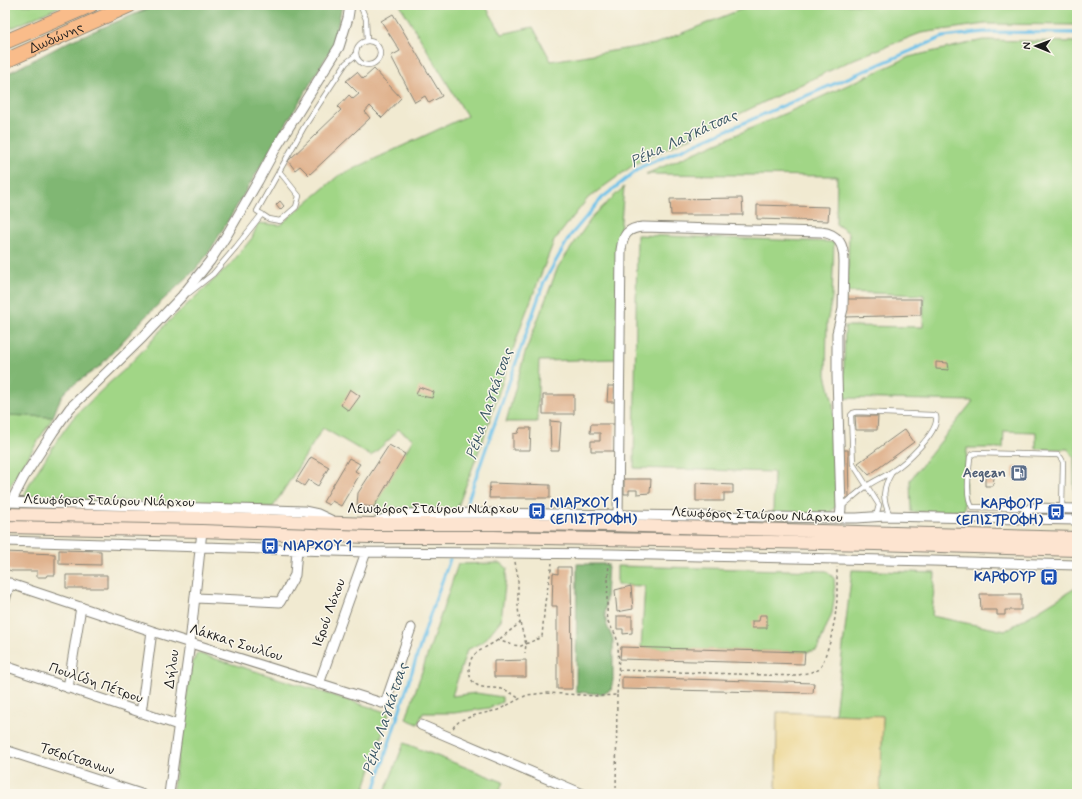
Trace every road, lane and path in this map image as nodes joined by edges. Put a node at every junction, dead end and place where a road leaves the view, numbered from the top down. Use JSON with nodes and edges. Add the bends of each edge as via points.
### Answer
{"nodes":[{"id":1,"x":91,"y":5,"type":"edge"},
{"id":2,"x":130,"y":5,"type":"edge"},
{"id":3,"x":350,"y":5,"type":"edge"},
{"id":4,"x":360,"y":5,"type":"edge"},
{"id":5,"x":367,"y":40,"type":"junction"},
{"id":6,"x":5,"y":42,"type":"edge"},
{"id":7,"x":356,"y":55,"type":"junction"},
{"id":8,"x":5,"y":61,"type":"edge"},
{"id":9,"x":279,"y":172,"type":"junction"},
{"id":10,"x":262,"y":214,"type":"junction"},
{"id":11,"x":173,"y":306,"type":"junction"},
{"id":12,"x":892,"y":472,"type":"junction"},
{"id":13,"x":866,"y":486,"type":"junction"},
{"id":14,"x":8,"y":502,"type":"edge"},
{"id":15,"x":841,"y":508,"type":"junction"},
{"id":16,"x":1031,"y":508,"type":"junction"},
{"id":17,"x":1062,"y":508,"type":"junction"},
{"id":18,"x":1077,"y":509,"type":"edge"},
{"id":19,"x":5,"y":514,"type":"edge"},
{"id":20,"x":618,"y":515,"type":"junction"},
{"id":21,"x":876,"y":516,"type":"junction"},
{"id":22,"x":890,"y":516,"type":"junction"},
{"id":23,"x":840,"y":518,"type":"junction"},
{"id":24,"x":1019,"y":519,"type":"junction"},
{"id":25,"x":1077,"y":520,"type":"edge"},
{"id":26,"x":337,"y":523,"type":"junction"},
{"id":27,"x":370,"y":524,"type":"junction"},
{"id":28,"x":5,"y":527,"type":"edge"},
{"id":29,"x":202,"y":531,"type":"junction"},
{"id":30,"x":1077,"y":538,"type":"edge"},
{"id":31,"x":5,"y":541,"type":"edge"},
{"id":32,"x":200,"y":547,"type":"junction"},
{"id":33,"x":298,"y":550,"type":"junction"},
{"id":34,"x":1077,"y":550,"type":"edge"},
{"id":35,"x":366,"y":552,"type":"junction"},
{"id":36,"x":512,"y":553,"type":"junction"},
{"id":37,"x":548,"y":553,"type":"junction"},
{"id":38,"x":610,"y":554,"type":"junction"},
{"id":39,"x":836,"y":559,"type":"junction"},
{"id":40,"x":1077,"y":566,"type":"edge"},
{"id":41,"x":7,"y":582,"type":"edge"},
{"id":42,"x":196,"y":598,"type":"junction"},
{"id":43,"x":5,"y":600,"type":"edge"},
{"id":44,"x":81,"y":607,"type":"junction"},
{"id":45,"x":520,"y":622,"type":"junction"},
{"id":46,"x":411,"y":628,"type":"dead end"},
{"id":47,"x":152,"y":631,"type":"junction"},
{"id":48,"x":497,"y":640,"type":"junction"},
{"id":49,"x":190,"y":643,"type":"junction"},
{"id":50,"x":526,"y":644,"type":"junction"},
{"id":51,"x":525,"y":653,"type":"dead end"},
{"id":52,"x":5,"y":666,"type":"edge"},
{"id":53,"x":619,"y":670,"type":"junction"},
{"id":54,"x":319,"y":684,"type":"junction"},
{"id":55,"x":68,"y":688,"type":"junction"},
{"id":56,"x":618,"y":695,"type":"junction"},
{"id":57,"x":520,"y":699,"type":"junction"},
{"id":58,"x":141,"y":712,"type":"junction"},
{"id":59,"x":178,"y":725,"type":"junction"},
{"id":60,"x":421,"y":725,"type":"dead end"},
{"id":61,"x":449,"y":737,"type":"junction"},
{"id":62,"x":5,"y":750,"type":"edge"},
{"id":63,"x":141,"y":794,"type":"edge"},
{"id":64,"x":168,"y":794,"type":"edge"},
{"id":65,"x":583,"y":794,"type":"edge"},
{"id":66,"x":616,"y":794,"type":"edge"}],
"edges":[{"from":1,"to":6,"type":"main road","name":"Δωδώνης"},
{"from":2,"to":8,"type":"main road","name":"Δωδώνης"},
{"from":3,"to":11,"type":"street","via":[[339,47],[277,146],[219,249]]},
{"from":4,"to":5,"type":"lane","via":[[366,19]]},
{"from":5,"to":7,"type":"lane","via":[[359,44]]},
{"from":5,"to":7,"type":"lane","via":[[378,45],[378,61],[366,65],[360,62]]},
{"from":7,"to":9,"type":"lane","via":[[346,63],[304,127]]},
{"from":9,"to":10,"type":"lane","via":[[257,211]]},
{"from":9,"to":10,"type":"lane","via":[[299,196],[296,207],[280,221],[269,219]]},
{"from":10,"to":11,"type":"lane","via":[[213,274]]},
{"from":11,"to":14,"type":"street","via":[[70,408]]},
{"from":12,"to":13,"type":"lane"},
{"from":12,"to":13,"type":"lane","via":[[923,444],[935,424],[936,416],[853,413],[853,464]]},
{"from":12,"to":22,"type":"lane","via":[[884,496]]},
{"from":13,"to":15,"type":"lane"},
{"from":13,"to":21,"type":"lane","via":[[879,505]]},
{"from":14,"to":26,"type":"street","via":[[304,511]]},
{"from":15,"to":20,"type":"street","via":[[837,333],[843,309],[844,254],[839,241],[832,234],[821,232],[643,227],[627,232],[621,250]]},
{"from":15,"to":23,"type":"street"},
{"from":16,"to":17,"type":"street"},
{"from":16,"to":17,"type":"lane","via":[[972,507],[968,493],[970,457],[976,453],[1058,455],[1063,462]]},
{"from":16,"to":24,"type":"street"},
{"from":17,"to":18,"type":"street"},
{"from":19,"to":26,"type":"main road","name":"Λεωφόρος Σταύρου Νιάρχου"},
{"from":20,"to":23,"type":"street"},
{"from":20,"to":27,"type":"street","via":[[397,514]]},
{"from":21,"to":22,"type":"street"},
{"from":21,"to":23,"type":"street"},
{"from":22,"to":24,"type":"street"},
{"from":24,"to":25,"type":"street"},
{"from":26,"to":27,"type":"main road","name":"Λεωφόρος Σταύρου Νιάρχου"},
{"from":27,"to":30,"type":"main road","name":"Λεωφόρος Σταύρου Νιάρχου","via":[[598,525]]},
{"from":28,"to":29,"type":"main road","name":"Λεωφόρος Σταύρου Νιάρχου"},
{"from":29,"to":32,"type":"street","name":"Δήλου"},
{"from":29,"to":34,"type":"main road","name":"Λεωφόρος Σταύρου Νιάρχου","via":[[368,537],[493,537]]},
{"from":31,"to":32,"type":"street"},
{"from":32,"to":33,"type":"street"},
{"from":32,"to":42,"type":"street","name":"Δήλου"},
{"from":33,"to":35,"type":"street"},
{"from":33,"to":42,"type":"street","via":[[295,575],[280,602]]},
{"from":35,"to":36,"type":"street"},
{"from":35,"to":54,"type":"street","name":"Ιερού Λόχου"},
{"from":36,"to":37,"type":"street"},
{"from":36,"to":45,"type":"path","via":[[518,577]]},
{"from":37,"to":38,"type":"street"},
{"from":37,"to":50,"type":"path","via":[[552,561],[542,637]]},
{"from":38,"to":39,"type":"street"},
{"from":38,"to":53,"type":"path","via":[[607,616],[617,639]]},
{"from":39,"to":40,"type":"street"},
{"from":39,"to":53,"type":"path","via":[[835,618],[830,642],[818,670],[795,676]]},
{"from":41,"to":43,"type":"street"},
{"from":41,"to":44,"type":"street","name":"Λάκκας Σουλίου"},
{"from":42,"to":49,"type":"street","name":"Δήλου"},
{"from":44,"to":47,"type":"street","name":"Λάκκας Σουλίου"},
{"from":44,"to":55,"type":"street"},
{"from":45,"to":48,"type":"path"},
{"from":45,"to":50,"type":"path"},
{"from":46,"to":54,"type":"street","name":"Λάκκας Σουλίου","via":[[386,701],[382,703]]},
{"from":47,"to":49,"type":"street","name":"Λάκκας Σουλίου"},
{"from":47,"to":58,"type":"street"},
{"from":48,"to":50,"type":"path","via":[[513,646]]},
{"from":48,"to":57,"type":"path","via":[[474,654],[470,677],[474,684],[508,691]]},
{"from":49,"to":54,"type":"street","name":"Λάκκας Σουλίου"},
{"from":49,"to":59,"type":"street","name":"Δήλου"},
{"from":50,"to":51,"type":"path"},
{"from":52,"to":55,"type":"street","name":"Πουλίδη Πέτρου"},
{"from":53,"to":56,"type":"path"},
{"from":55,"to":58,"type":"street","name":"Πουλίδη Πέτρου"},
{"from":56,"to":57,"type":"path","via":[[547,693],[528,695]]},
{"from":56,"to":66,"type":"path"},
{"from":57,"to":61,"type":"path","via":[[498,710],[461,720],[455,725]]},
{"from":58,"to":59,"type":"street","name":"Πουλίδη Πέτρου"},
{"from":59,"to":64,"type":"street","name":"Δήλου"},
{"from":60,"to":61,"type":"street"},
{"from":61,"to":65,"type":"street"},
{"from":62,"to":63,"type":"street","name":"Τσερίτσανων"}]}
